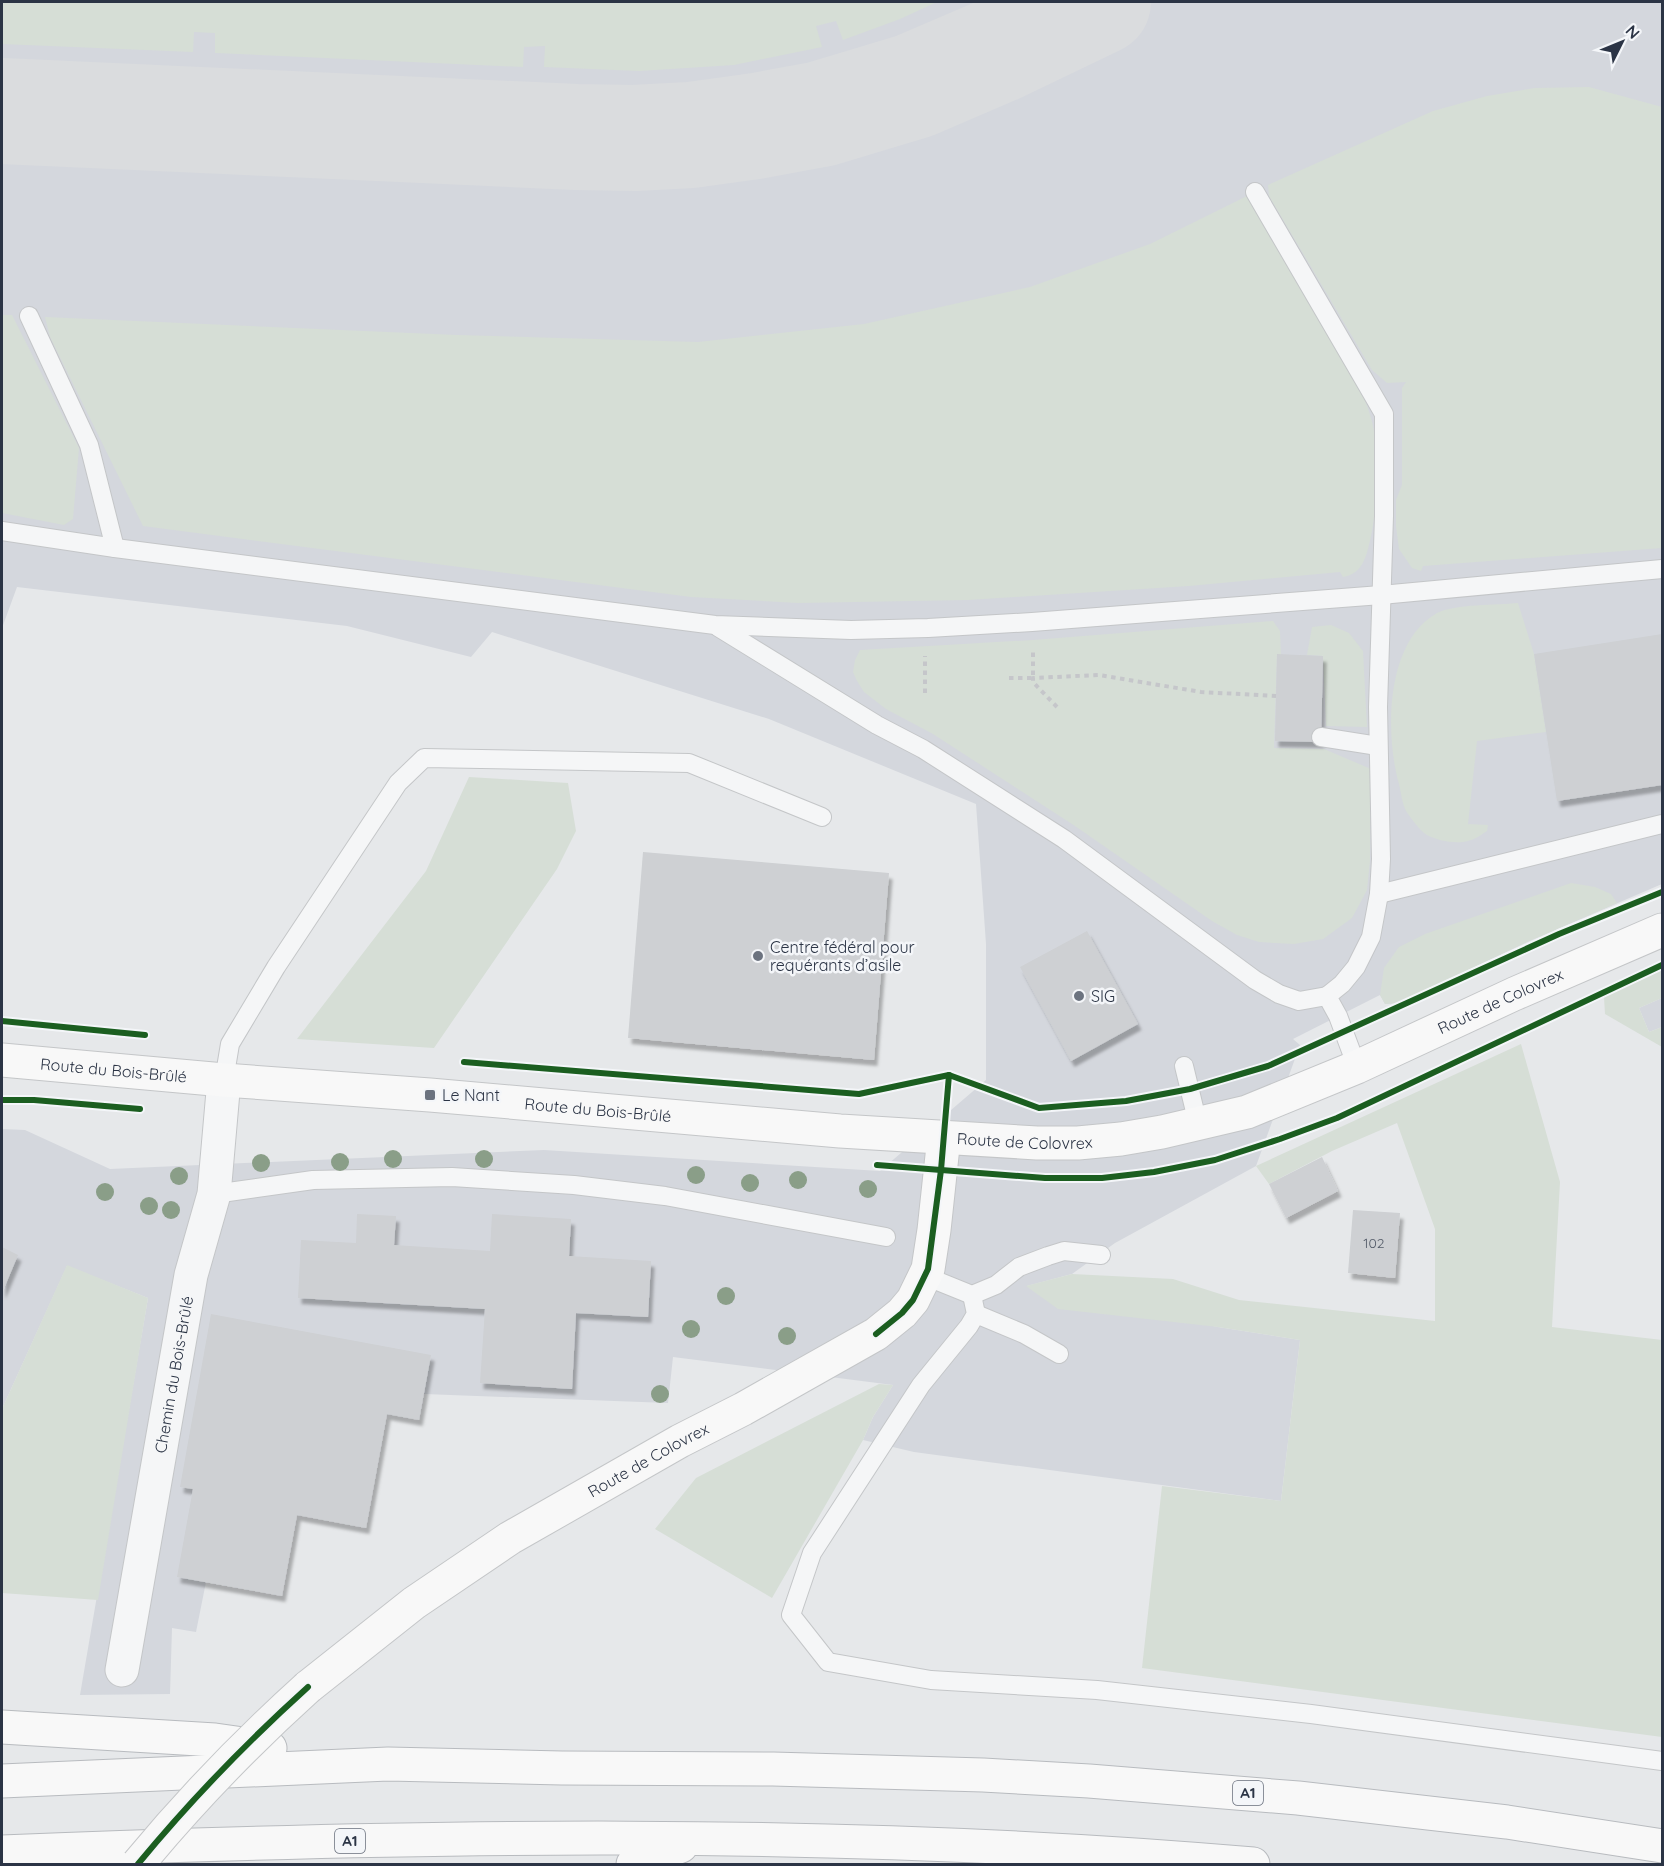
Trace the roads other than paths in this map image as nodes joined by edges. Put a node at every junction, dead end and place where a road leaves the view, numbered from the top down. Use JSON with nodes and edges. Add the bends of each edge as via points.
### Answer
{"nodes":[{"id":1,"x":1255,"y":192,"type":"dead end"},
{"id":2,"x":29,"y":316,"type":"dead end"},
{"id":3,"x":2,"y":531,"type":"edge"},
{"id":4,"x":115,"y":548,"type":"junction"},
{"id":5,"x":1662,"y":569,"type":"edge"},
{"id":6,"x":1381,"y":595,"type":"junction"},
{"id":7,"x":715,"y":625,"type":"junction"},
{"id":8,"x":1321,"y":737,"type":"dead end"},
{"id":9,"x":1378,"y":746,"type":"junction"},
{"id":10,"x":822,"y":817,"type":"dead end"},
{"id":11,"x":1662,"y":824,"type":"edge"},
{"id":12,"x":1379,"y":894,"type":"junction"},
{"id":13,"x":1662,"y":930,"type":"edge"},
{"id":14,"x":1327,"y":996,"type":"junction"},
{"id":15,"x":2,"y":1060,"type":"edge"},
{"id":16,"x":1184,"y":1066,"type":"dead end"},
{"id":17,"x":1357,"y":1066,"type":"junction"},
{"id":18,"x":224,"y":1080,"type":"junction"},
{"id":19,"x":1198,"y":1124,"type":"junction"},
{"id":20,"x":944,"y":1137,"type":"junction"},
{"id":21,"x":214,"y":1194,"type":"junction"},
{"id":22,"x":886,"y":1237,"type":"dead end"},
{"id":23,"x":1101,"y":1255,"type":"dead end"},
{"id":24,"x":926,"y":1276,"type":"junction"},
{"id":25,"x":972,"y":1295,"type":"junction"},
{"id":26,"x":976,"y":1314,"type":"junction"},
{"id":27,"x":1059,"y":1354,"type":"dead end"},
{"id":28,"x":122,"y":1670,"type":"dead end"},
{"id":29,"x":2,"y":1727,"type":"edge"},
{"id":30,"x":1662,"y":1761,"type":"edge"},
{"id":31,"x":388,"y":1764,"type":"junction"},
{"id":32,"x":2,"y":1781,"type":"edge"},
{"id":33,"x":700,"y":1838,"type":"junction"},
{"id":34,"x":1662,"y":1846,"type":"edge"},
{"id":35,"x":2,"y":1852,"type":"edge"},
{"id":36,"x":138,"y":1864,"type":"edge"},
{"id":37,"x":633,"y":1864,"type":"edge"},
{"id":38,"x":1253,"y":1864,"type":"edge"}],
"edges":[{"from":1,"to":6,"type":"lane","via":[[1384,414]]},
{"from":2,"to":4,"type":"lane","via":[[89,445]]},
{"from":3,"to":4,"type":"lane"},
{"from":4,"to":7,"type":"lane"},
{"from":5,"to":6,"type":"lane"},
{"from":6,"to":7,"type":"lane","via":[[928,628],[851,630]]},
{"from":6,"to":9,"type":"lane"},
{"from":7,"to":14,"type":"lane","via":[[923,749],[1064,840],[1255,980],[1299,1001]]},
{"from":8,"to":9,"type":"lane"},
{"from":9,"to":12,"type":"lane","via":[[1382,859]]},
{"from":10,"to":18,"type":"lane","via":[[690,763],[424,758],[398,783],[276,967],[230,1044]]},
{"from":11,"to":12,"type":"lane"},
{"from":12,"to":14,"type":"lane","via":[[1371,937],[1356,967]]},
{"from":13,"to":17,"type":"main road","name":"Route de Colovrex"},
{"from":14,"to":17,"type":"lane"},
{"from":15,"to":18,"type":"main road","name":"Route du Bois-Brûlé"},
{"from":16,"to":19,"type":"lane"},
{"from":17,"to":19,"type":"main road","name":"Route de Colovrex","via":[[1247,1112]]},
{"from":18,"to":20,"type":"main road","name":"Route du Bois-Brûlé"},
{"from":18,"to":21,"type":"street","name":"Chemin du Bois-Brûlé"},
{"from":19,"to":20,"type":"main road","name":"Route de Colovrex","via":[[1078,1143]]},
{"from":20,"to":24,"type":"main road","name":"Route de Colovrex"},
{"from":21,"to":22,"type":"lane","via":[[313,1180],[452,1177],[665,1196]]},
{"from":21,"to":28,"type":"street","name":"Chemin du Bois-Brûlé","via":[[191,1275]]},
{"from":23,"to":25,"type":"lane","via":[[1064,1251],[1020,1267],[996,1285]]},
{"from":24,"to":25,"type":"lane"},
{"from":24,"to":36,"type":"main road","name":"Route de Colovrex","bridge":true,"via":[[902,1313],[876,1334],[510,1539],[414,1604],[278,1714]]},
{"from":25,"to":26,"type":"lane"},
{"from":26,"to":27,"type":"lane"},
{"from":26,"to":30,"type":"lane","via":[[921,1385],[812,1553],[791,1616],[828,1662],[931,1680],[1097,1690]]},
{"from":29,"to":31,"type":"main road","via":[[215,1740]]},
{"from":31,"to":32,"type":"main road","number":"A1"},
{"from":31,"to":34,"type":"main road","number":"A1","via":[[831,1770],[1100,1782],[1403,1809]]},
{"from":33,"to":35,"type":"main road","number":"A1","via":[[354,1841]]},
{"from":33,"to":37,"type":"main road"},
{"from":33,"to":38,"type":"main road","number":"A1","via":[[981,1846]]}]}
